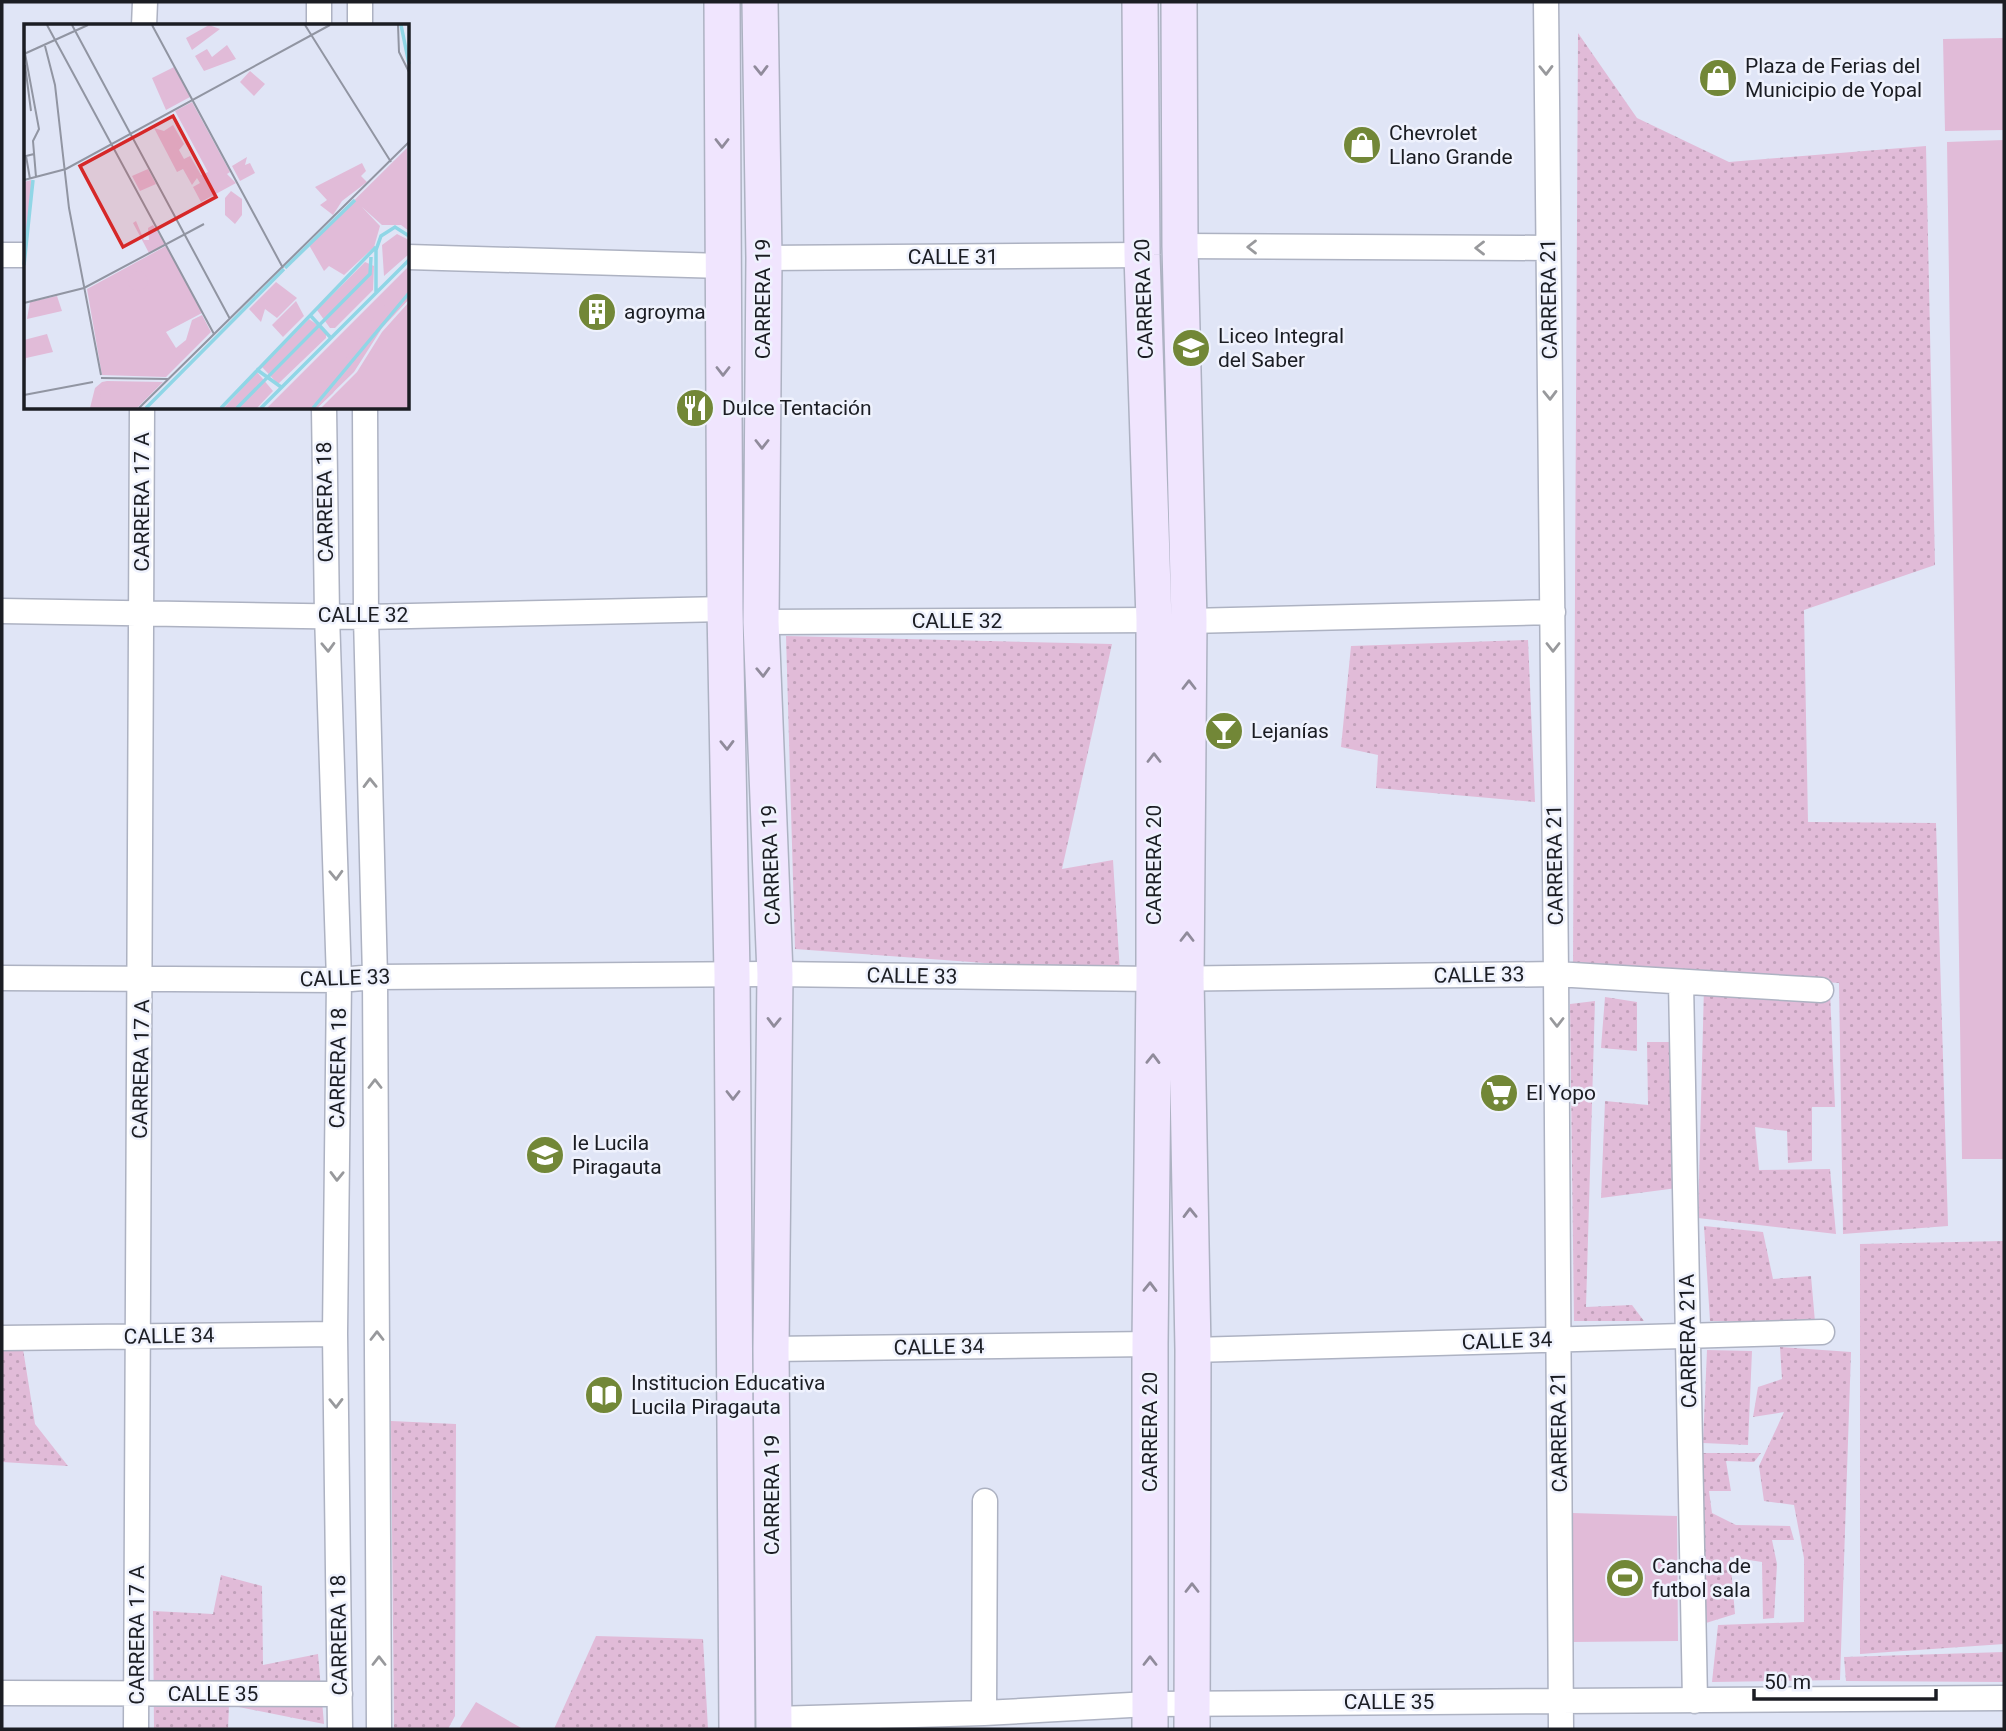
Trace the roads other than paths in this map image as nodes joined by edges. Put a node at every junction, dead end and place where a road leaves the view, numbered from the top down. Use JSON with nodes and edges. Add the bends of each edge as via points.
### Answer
{"nodes":[{"id":1,"x":145,"y":2,"type":"edge"},
{"id":2,"x":319,"y":2,"type":"edge"},
{"id":3,"x":360,"y":2,"type":"edge"},
{"id":4,"x":722,"y":2,"type":"edge"},
{"id":5,"x":760,"y":2,"type":"edge"},
{"id":6,"x":1140,"y":2,"type":"edge"},
{"id":7,"x":1179,"y":2,"type":"edge"},
{"id":8,"x":1546,"y":2,"type":"edge"},
{"id":9,"x":144,"y":24,"type":"edge"},
{"id":10,"x":319,"y":24,"type":"edge"},
{"id":11,"x":360,"y":24,"type":"edge"},
{"id":12,"x":1180,"y":246,"type":"junction"},
{"id":13,"x":1548,"y":248,"type":"junction"},
{"id":14,"x":2,"y":255,"type":"edge"},
{"id":15,"x":24,"y":255,"type":"edge"},
{"id":16,"x":1142,"y":255,"type":"junction"},
{"id":17,"x":410,"y":257,"type":"edge"},
{"id":18,"x":764,"y":258,"type":"junction"},
{"id":19,"x":723,"y":266,"type":"junction"},
{"id":20,"x":142,"y":410,"type":"edge"},
{"id":21,"x":324,"y":410,"type":"edge"},
{"id":22,"x":365,"y":410,"type":"edge"},
{"id":23,"x":725,"y":609,"type":"junction"},
{"id":24,"x":2,"y":611,"type":"edge"},
{"id":25,"x":1553,"y":612,"type":"junction"},
{"id":26,"x":141,"y":613,"type":"junction"},
{"id":27,"x":327,"y":615,"type":"junction"},
{"id":28,"x":366,"y":617,"type":"junction"},
{"id":29,"x":1154,"y":620,"type":"junction"},
{"id":30,"x":1189,"y":621,"type":"junction"},
{"id":31,"x":761,"y":622,"type":"junction"},
{"id":32,"x":732,"y":974,"type":"junction"},
{"id":33,"x":775,"y":974,"type":"junction"},
{"id":34,"x":1556,"y":974,"type":"junction"},
{"id":35,"x":375,"y":976,"type":"junction"},
{"id":36,"x":2,"y":978,"type":"edge"},
{"id":37,"x":141,"y":978,"type":"junction"},
{"id":38,"x":1170,"y":979,"type":"junction"},
{"id":39,"x":339,"y":980,"type":"junction"},
{"id":40,"x":1681,"y":982,"type":"junction"},
{"id":41,"x":1821,"y":990,"type":"dead end"},
{"id":42,"x":1822,"y":1332,"type":"dead end"},
{"id":43,"x":335,"y":1334,"type":"junction"},
{"id":44,"x":138,"y":1336,"type":"junction"},
{"id":45,"x":1688,"y":1337,"type":"junction"},
{"id":46,"x":2,"y":1338,"type":"edge"},
{"id":47,"x":1558,"y":1340,"type":"junction"},
{"id":48,"x":1150,"y":1344,"type":"junction"},
{"id":49,"x":771,"y":1349,"type":"junction"},
{"id":50,"x":1193,"y":1350,"type":"junction"},
{"id":51,"x":985,"y":1501,"type":"dead end"},
{"id":52,"x":2,"y":1693,"type":"edge"},
{"id":53,"x":136,"y":1693,"type":"junction"},
{"id":54,"x":340,"y":1694,"type":"junction"},
{"id":55,"x":2004,"y":1698,"type":"edge"},
{"id":56,"x":1695,"y":1700,"type":"junction"},
{"id":57,"x":1561,"y":1701,"type":"junction"},
{"id":58,"x":984,"y":1713,"type":"junction"},
{"id":59,"x":1150,"y":1716,"type":"edge"},
{"id":60,"x":1192,"y":1716,"type":"edge"},
{"id":61,"x":774,"y":1724,"type":"edge"},
{"id":62,"x":136,"y":1729,"type":"edge"},
{"id":63,"x":340,"y":1729,"type":"edge"},
{"id":64,"x":379,"y":1729,"type":"edge"},
{"id":65,"x":737,"y":1729,"type":"edge"},
{"id":66,"x":1562,"y":1729,"type":"edge"}],
"edges":[{"from":1,"to":9,"type":"street"},
{"from":2,"to":10,"type":"street"},
{"from":3,"to":11,"type":"street"},
{"from":4,"to":19,"type":"main road","name":"CARRERA 19","one_way":true},
{"from":5,"to":18,"type":"main road","name":"CARRERA 19","one_way":true},
{"from":6,"to":16,"type":"main road","name":"CARRERA 20"},
{"from":7,"to":12,"type":"main road","name":"CARRERA 20"},
{"from":8,"to":13,"type":"street","name":"CARRERA 21","one_way":true},
{"from":13,"to":12,"type":"street","one_way":true},
{"from":12,"to":30,"type":"main road","name":"CARRERA 20"},
{"from":13,"to":25,"type":"street","name":"CARRERA 21","one_way":true},
{"from":14,"to":15,"type":"street"},
{"from":16,"to":18,"type":"street","name":"CALLE 31"},
{"from":16,"to":29,"type":"main road","name":"CARRERA 20"},
{"from":17,"to":19,"type":"street"},
{"from":18,"to":31,"type":"main road","name":"CARRERA 19","one_way":true},
{"from":19,"to":23,"type":"main road","name":"CARRERA 19","one_way":true},
{"from":20,"to":26,"type":"street","name":"CARRERA 17 A"},
{"from":21,"to":27,"type":"street","name":"CARRERA 18"},
{"from":22,"to":28,"type":"street","name":"CARRERA 18"},
{"from":23,"to":28,"type":"street","name":"CALLE 32"},
{"from":23,"to":32,"type":"main road","name":"CARRERA 19","one_way":true},
{"from":24,"to":26,"type":"street","name":"CALLE 32"},
{"from":25,"to":30,"type":"street"},
{"from":25,"to":34,"type":"street","name":"CARRERA 21","one_way":true},
{"from":26,"to":27,"type":"street","name":"CALLE 32"},
{"from":26,"to":37,"type":"street","name":"CARRERA 17 A"},
{"from":27,"to":28,"type":"street","name":"CALLE 32"},
{"from":27,"to":39,"type":"street","name":"CARRERA 18","one_way":true},
{"from":35,"to":28,"type":"street","name":"CARRERA 18","one_way":true},
{"from":29,"to":31,"type":"street","name":"CALLE 32"},
{"from":38,"to":29,"type":"main road","name":"CARRERA 20","one_way":true},
{"from":38,"to":30,"type":"main road","name":"CARRERA 20","one_way":true},
{"from":31,"to":33,"type":"main road","name":"CARRERA 19","one_way":true},
{"from":32,"to":33,"type":"street","name":"CALLE 33"},
{"from":32,"to":35,"type":"street","name":"CALLE 33"},
{"from":32,"to":65,"type":"main road","name":"CARRERA 19","one_way":true},
{"from":33,"to":38,"type":"street","name":"CALLE 33"},
{"from":33,"to":49,"type":"main road","name":"CARRERA 19","one_way":true},
{"from":34,"to":38,"type":"street","name":"CALLE 33"},
{"from":34,"to":40,"type":"street","name":"CALLE 33"},
{"from":34,"to":47,"type":"street","name":"CARRERA 21","one_way":true},
{"from":35,"to":39,"type":"street","name":"CALLE 33"},
{"from":64,"to":35,"type":"street","name":"CARRERA 18","one_way":true},
{"from":36,"to":37,"type":"street","name":"CALLE 33"},
{"from":37,"to":39,"type":"street","name":"CALLE 33"},
{"from":37,"to":44,"type":"street","name":"CARRERA 17 A"},
{"from":48,"to":38,"type":"main road","name":"CARRERA 20","one_way":true},
{"from":50,"to":38,"type":"main road","name":"CARRERA 20","one_way":true},
{"from":39,"to":43,"type":"street","name":"CARRERA 18","one_way":true},
{"from":40,"to":41,"type":"street","name":"CALLE 33"},
{"from":40,"to":45,"type":"street","name":"CARRERA 21A"},
{"from":42,"to":45,"type":"street","name":"CALLE 34"},
{"from":43,"to":44,"type":"street","name":"CALLE 34"},
{"from":43,"to":54,"type":"street","name":"CARRERA 18","one_way":true},
{"from":44,"to":46,"type":"street","name":"CALLE 34"},
{"from":44,"to":53,"type":"street","name":"CARRERA 17 A"},
{"from":45,"to":47,"type":"street","name":"CALLE 34"},
{"from":45,"to":56,"type":"street","name":"CARRERA 21A"},
{"from":47,"to":50,"type":"street","name":"CALLE 34"},
{"from":47,"to":57,"type":"street","name":"CARRERA 21"},
{"from":48,"to":49,"type":"street","name":"CALLE 34"},
{"from":59,"to":48,"type":"main road","name":"CARRERA 20","one_way":true},
{"from":49,"to":61,"type":"main road","name":"CARRERA 19"},
{"from":60,"to":50,"type":"main road","name":"CARRERA 20","one_way":true},
{"from":51,"to":58,"type":"street"},
{"from":52,"to":53,"type":"street","name":"CALLE 35"},
{"from":53,"to":54,"type":"street","name":"CALLE 35"},
{"from":53,"to":62,"type":"street","name":"CARRERA 17 A"},
{"from":54,"to":63,"type":"street","name":"CARRERA 18"},
{"from":55,"to":56,"type":"street","name":"CALLE 35"},
{"from":56,"to":57,"type":"street","name":"CALLE 35"},
{"from":57,"to":60,"type":"street","name":"CALLE 35"},
{"from":57,"to":66,"type":"street","name":"CARRERA 21"},
{"from":58,"to":59,"type":"street","name":"CALLE 35"},
{"from":58,"to":61,"type":"street","name":"CALLE 35"},
{"from":59,"to":60,"type":"street","name":"CALLE 35"}]}
